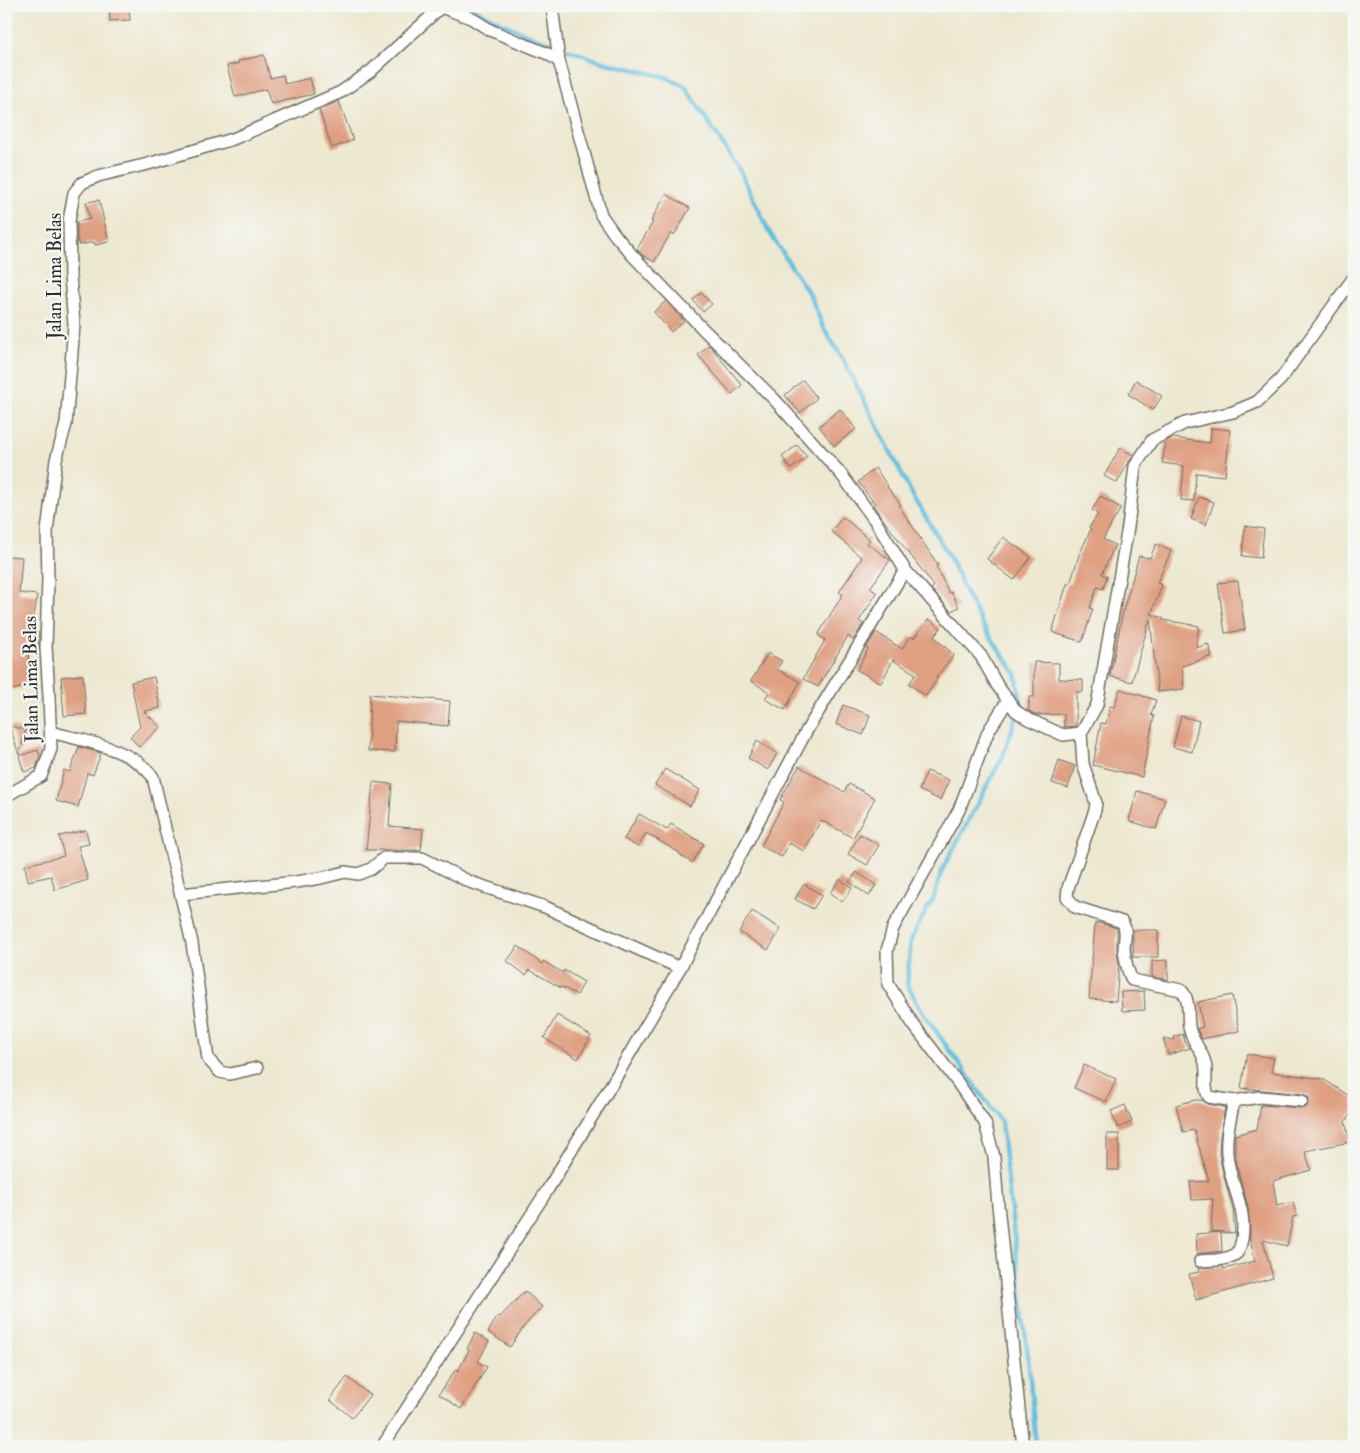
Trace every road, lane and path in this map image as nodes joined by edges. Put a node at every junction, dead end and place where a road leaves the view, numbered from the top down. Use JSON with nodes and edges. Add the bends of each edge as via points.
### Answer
{"nodes":[{"id":1,"x":441,"y":6,"type":"edge"},
{"id":2,"x":552,"y":8,"type":"edge"},
{"id":3,"x":559,"y":56,"type":"junction"},
{"id":4,"x":1354,"y":277,"type":"edge"},
{"id":5,"x":905,"y":570,"type":"junction"},
{"id":6,"x":1008,"y":700,"type":"junction"},
{"id":7,"x":50,"y":732,"type":"junction"},
{"id":8,"x":1081,"y":733,"type":"junction"},
{"id":9,"x":6,"y":796,"type":"edge"},
{"id":10,"x":181,"y":894,"type":"junction"},
{"id":11,"x":680,"y":968,"type":"junction"},
{"id":12,"x":257,"y":1068,"type":"dead end"},
{"id":13,"x":1234,"y":1100,"type":"junction"},
{"id":14,"x":1302,"y":1101,"type":"dead end"},
{"id":15,"x":1200,"y":1261,"type":"dead end"},
{"id":16,"x":382,"y":1447,"type":"edge"},
{"id":17,"x":1023,"y":1447,"type":"edge"}],
"edges":[{"from":1,"to":3,"type":"street","name":"Jalan Lima Belas","via":[[516,42]]},
{"from":1,"to":7,"type":"street","name":"Jalan Lima Belas","via":[[371,71],[341,92],[233,139],[98,176],[82,183],[74,193],[69,221],[74,324],[72,352],[66,424],[56,460],[46,531]]},
{"from":2,"to":3,"type":"street"},
{"from":3,"to":5,"type":"street","via":[[601,215],[615,235],[842,474]]},
{"from":4,"to":8,"type":"street","via":[[1281,380],[1257,402],[1233,412],[1185,423],[1152,440],[1135,466],[1097,705]]},
{"from":5,"to":6,"type":"street","via":[[981,656]]},
{"from":5,"to":11,"type":"street","via":[[807,730]]},
{"from":6,"to":8,"type":"street","via":[[1028,719],[1063,734]]},
{"from":6,"to":17,"type":"street","via":[[988,732],[959,810],[893,928],[887,951],[888,984],[985,1123],[994,1157]]},
{"from":7,"to":9,"type":"street","name":"Jalan Lima Belas","via":[[51,749],[41,776]]},
{"from":7,"to":10,"type":"street","via":[[115,750],[147,769],[153,777]]},
{"from":8,"to":13,"type":"street","via":[[1083,764],[1096,803],[1067,897],[1075,907],[1122,922],[1125,926],[1126,966],[1132,980],[1181,990],[1185,994],[1189,1030],[1205,1060],[1207,1094]]},
{"from":10,"to":11,"type":"street","via":[[321,878],[344,872],[358,874],[371,869],[384,858],[422,858],[470,882],[545,907]]},
{"from":10,"to":12,"type":"street","via":[[192,943],[208,1059],[220,1072],[230,1074]]},
{"from":11,"to":16,"type":"street","via":[[548,1189]]},
{"from":13,"to":14,"type":"street","via":[[1260,1097]]},
{"from":13,"to":15,"type":"street","via":[[1226,1146],[1244,1217],[1241,1247],[1230,1256]]}]}
